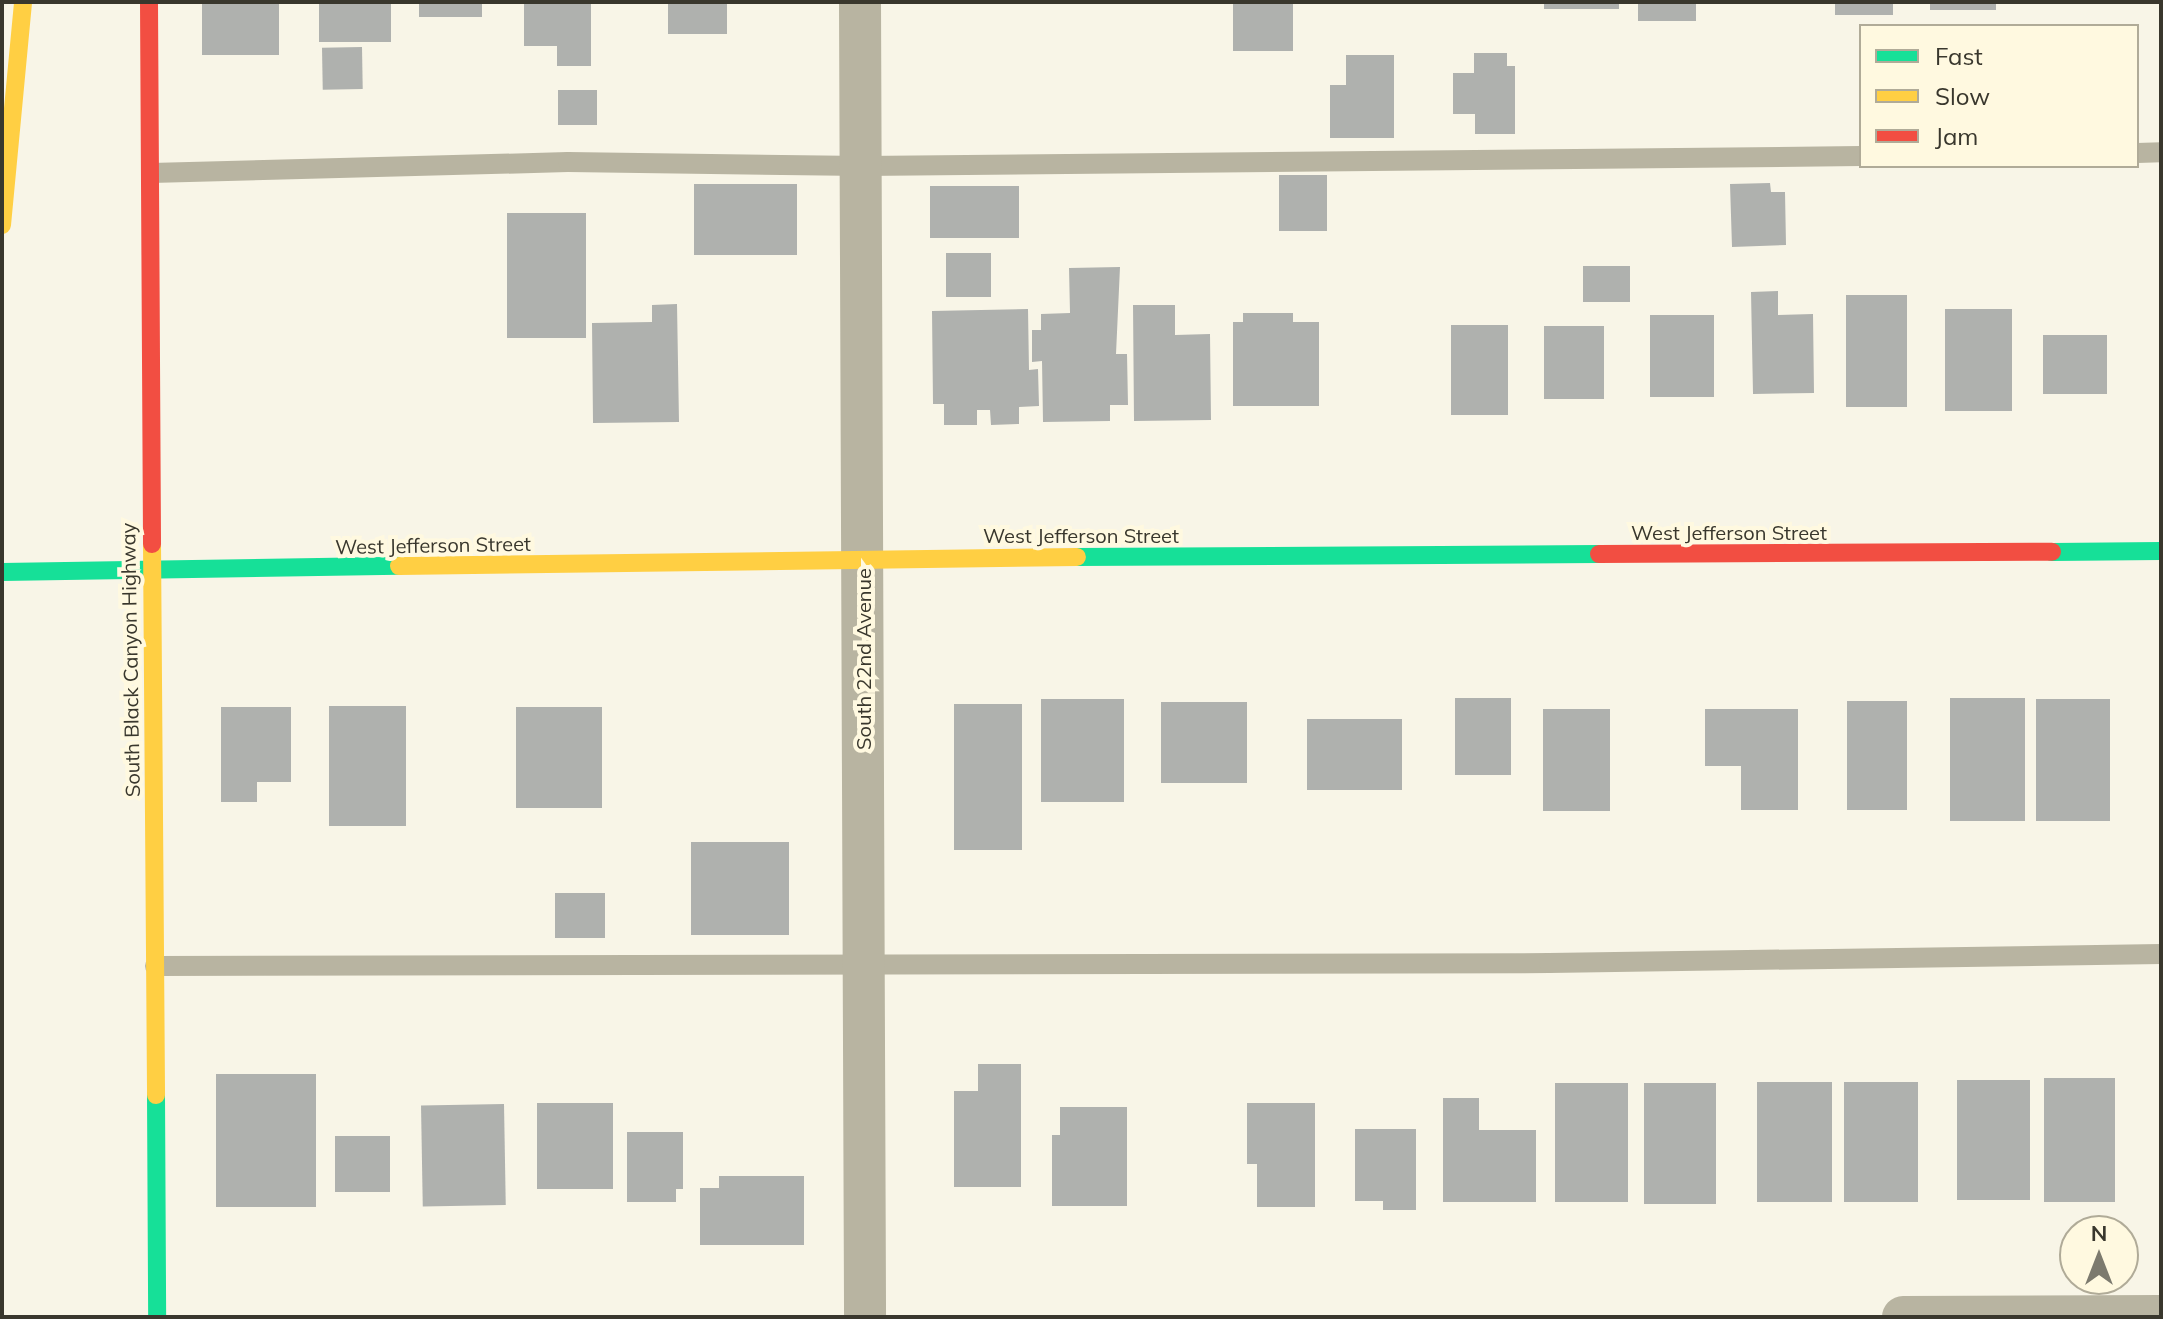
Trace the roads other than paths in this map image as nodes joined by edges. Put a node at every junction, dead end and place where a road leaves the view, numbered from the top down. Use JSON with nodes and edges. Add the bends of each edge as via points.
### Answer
{"nodes":[{"id":1,"x":23,"y":2,"type":"edge"},
{"id":2,"x":149,"y":2,"type":"edge"},
{"id":3,"x":860,"y":2,"type":"edge"},
{"id":4,"x":2161,"y":152,"type":"edge"},
{"id":5,"x":2139,"y":153,"type":"edge"},
{"id":6,"x":1859,"y":156,"type":"edge"},
{"id":7,"x":863,"y":166,"type":"junction"},
{"id":8,"x":151,"y":173,"type":"junction"},
{"id":9,"x":2,"y":225,"type":"edge"},
{"id":10,"x":2161,"y":551,"type":"edge"},
{"id":11,"x":862,"y":559,"type":"junction"},
{"id":12,"x":152,"y":571,"type":"junction"},
{"id":13,"x":2,"y":572,"type":"edge"},
{"id":14,"x":2161,"y":954,"type":"edge"},
{"id":15,"x":865,"y":963,"type":"junction"},
{"id":16,"x":155,"y":966,"type":"junction"},
{"id":17,"x":2161,"y":1316,"type":"edge"},
{"id":18,"x":157,"y":1317,"type":"edge"},
{"id":19,"x":865,"y":1317,"type":"edge"},
{"id":20,"x":1903,"y":1317,"type":"edge"}],
"edges":[{"from":1,"to":9,"type":"main road"},
{"from":2,"to":8,"type":"main road","name":"South Black Canyon Highway"},
{"from":3,"to":7,"type":"street","name":"South 22nd Avenue"},
{"from":4,"to":5,"type":"lane"},
{"from":6,"to":7,"type":"lane"},
{"from":7,"to":8,"type":"lane","via":[[568,162]]},
{"from":7,"to":11,"type":"street","name":"South 22nd Avenue"},
{"from":8,"to":12,"type":"main road","name":"South Black Canyon Highway"},
{"from":10,"to":11,"type":"main road","name":"West Jefferson Street"},
{"from":11,"to":12,"type":"main road","name":"West Jefferson Street"},
{"from":11,"to":15,"type":"street","name":"South 22nd Avenue"},
{"from":12,"to":13,"type":"main road","name":"West Jefferson Street"},
{"from":12,"to":16,"type":"main road","name":"South Black Canyon Highway"},
{"from":14,"to":15,"type":"lane","via":[[1549,963]]},
{"from":15,"to":16,"type":"lane"},
{"from":15,"to":19,"type":"street","name":"South 22nd Avenue"},
{"from":16,"to":18,"type":"main road","name":"South Black Canyon Highway"},
{"from":17,"to":20,"type":"street"}]}
